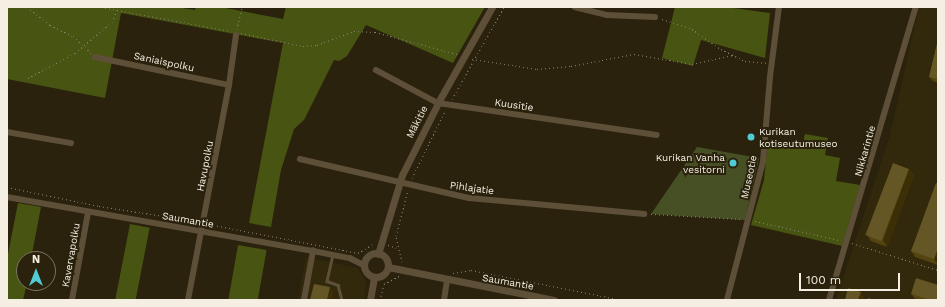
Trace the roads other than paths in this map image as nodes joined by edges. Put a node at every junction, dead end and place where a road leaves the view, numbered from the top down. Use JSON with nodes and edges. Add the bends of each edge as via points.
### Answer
{"nodes":[{"id":1,"x":492,"y":7,"type":"edge"},
{"id":2,"x":575,"y":7,"type":"edge"},
{"id":3,"x":779,"y":7,"type":"edge"},
{"id":4,"x":916,"y":7,"type":"edge"},
{"id":5,"x":656,"y":18,"type":"road end"},
{"id":6,"x":236,"y":34,"type":"road end"},
{"id":7,"x":95,"y":57,"type":"road end"},
{"id":8,"x":376,"y":70,"type":"dead end"},
{"id":9,"x":229,"y":85,"type":"junction"},
{"id":10,"x":438,"y":103,"type":"junction"},
{"id":11,"x":7,"y":132,"type":"edge"},
{"id":12,"x":657,"y":135,"type":"dead end"},
{"id":13,"x":71,"y":143,"type":"dead end"},
{"id":14,"x":300,"y":159,"type":"dead end"},
{"id":15,"x":399,"y":183,"type":"junction"},
{"id":16,"x":7,"y":197,"type":"edge"},
{"id":17,"x":88,"y":213,"type":"junction"},
{"id":18,"x":644,"y":214,"type":"road end"},
{"id":19,"x":201,"y":233,"type":"junction"},
{"id":20,"x":313,"y":251,"type":"junction"},
{"id":21,"x":378,"y":254,"type":"junction"},
{"id":22,"x":333,"y":255,"type":"junction"},
{"id":23,"x":364,"y":264,"type":"junction"},
{"id":24,"x":388,"y":268,"type":"junction"},
{"id":25,"x":374,"y":277,"type":"junction"},
{"id":26,"x":447,"y":277,"type":"junction"},
{"id":27,"x":72,"y":300,"type":"edge"},
{"id":28,"x":188,"y":300,"type":"edge"},
{"id":29,"x":304,"y":300,"type":"edge"},
{"id":30,"x":342,"y":300,"type":"edge"},
{"id":31,"x":370,"y":300,"type":"edge"},
{"id":32,"x":444,"y":300,"type":"edge"},
{"id":33,"x":554,"y":300,"type":"edge"},
{"id":34,"x":727,"y":300,"type":"edge"},
{"id":35,"x":829,"y":300,"type":"edge"}],
"edges":[{"from":1,"to":10,"type":"street","name":"Mäkitie"},
{"from":2,"to":5,"type":"street","via":[[607,15]]},
{"from":3,"to":34,"type":"street","name":"Museotie","via":[[771,64],[763,162]]},
{"from":4,"to":35,"type":"street","name":"Nikkarintie","via":[[849,242]]},
{"from":6,"to":9,"type":"street","name":"Havupolku"},
{"from":7,"to":9,"type":"street","name":"Saniaispolku"},
{"from":8,"to":10,"type":"street","name":"Kuusitie"},
{"from":9,"to":19,"type":"street","name":"Havupolku"},
{"from":10,"to":12,"type":"street","name":"Kuusitie"},
{"from":10,"to":15,"type":"street","name":"Mäkitie"},
{"from":11,"to":13,"type":"street"},
{"from":14,"to":15,"type":"street","name":"Pihlajatie"},
{"from":15,"to":18,"type":"street","name":"Pihlajatie","via":[[469,198]]},
{"from":15,"to":21,"type":"street","name":"Mäkitie"},
{"from":16,"to":17,"type":"street","name":"Saumantie"},
{"from":17,"to":19,"type":"street","name":"Saumantie"},
{"from":17,"to":27,"type":"street","name":"Kavervapolku"},
{"from":19,"to":20,"type":"street","name":"Saumantie"},
{"from":19,"to":28,"type":"street","name":"Havupolku"},
{"from":20,"to":22,"type":"street","name":"Saumantie"},
{"from":20,"to":29,"type":"street"},
{"from":21,"to":23,"type":"street","via":[[370,256]]},
{"from":21,"to":24,"type":"street","via":[[386,258]]},
{"from":22,"to":23,"type":"street","name":"Saumantie"},
{"from":22,"to":30,"type":"lane","via":[[327,281],[338,284]]},
{"from":23,"to":25,"type":"street","via":[[366,272]]},
{"from":24,"to":25,"type":"street","via":[[383,275]]},
{"from":24,"to":26,"type":"street","name":"Saumantie"},
{"from":25,"to":31,"type":"street"},
{"from":26,"to":32,"type":"street"},
{"from":26,"to":33,"type":"street","name":"Saumantie"}]}
